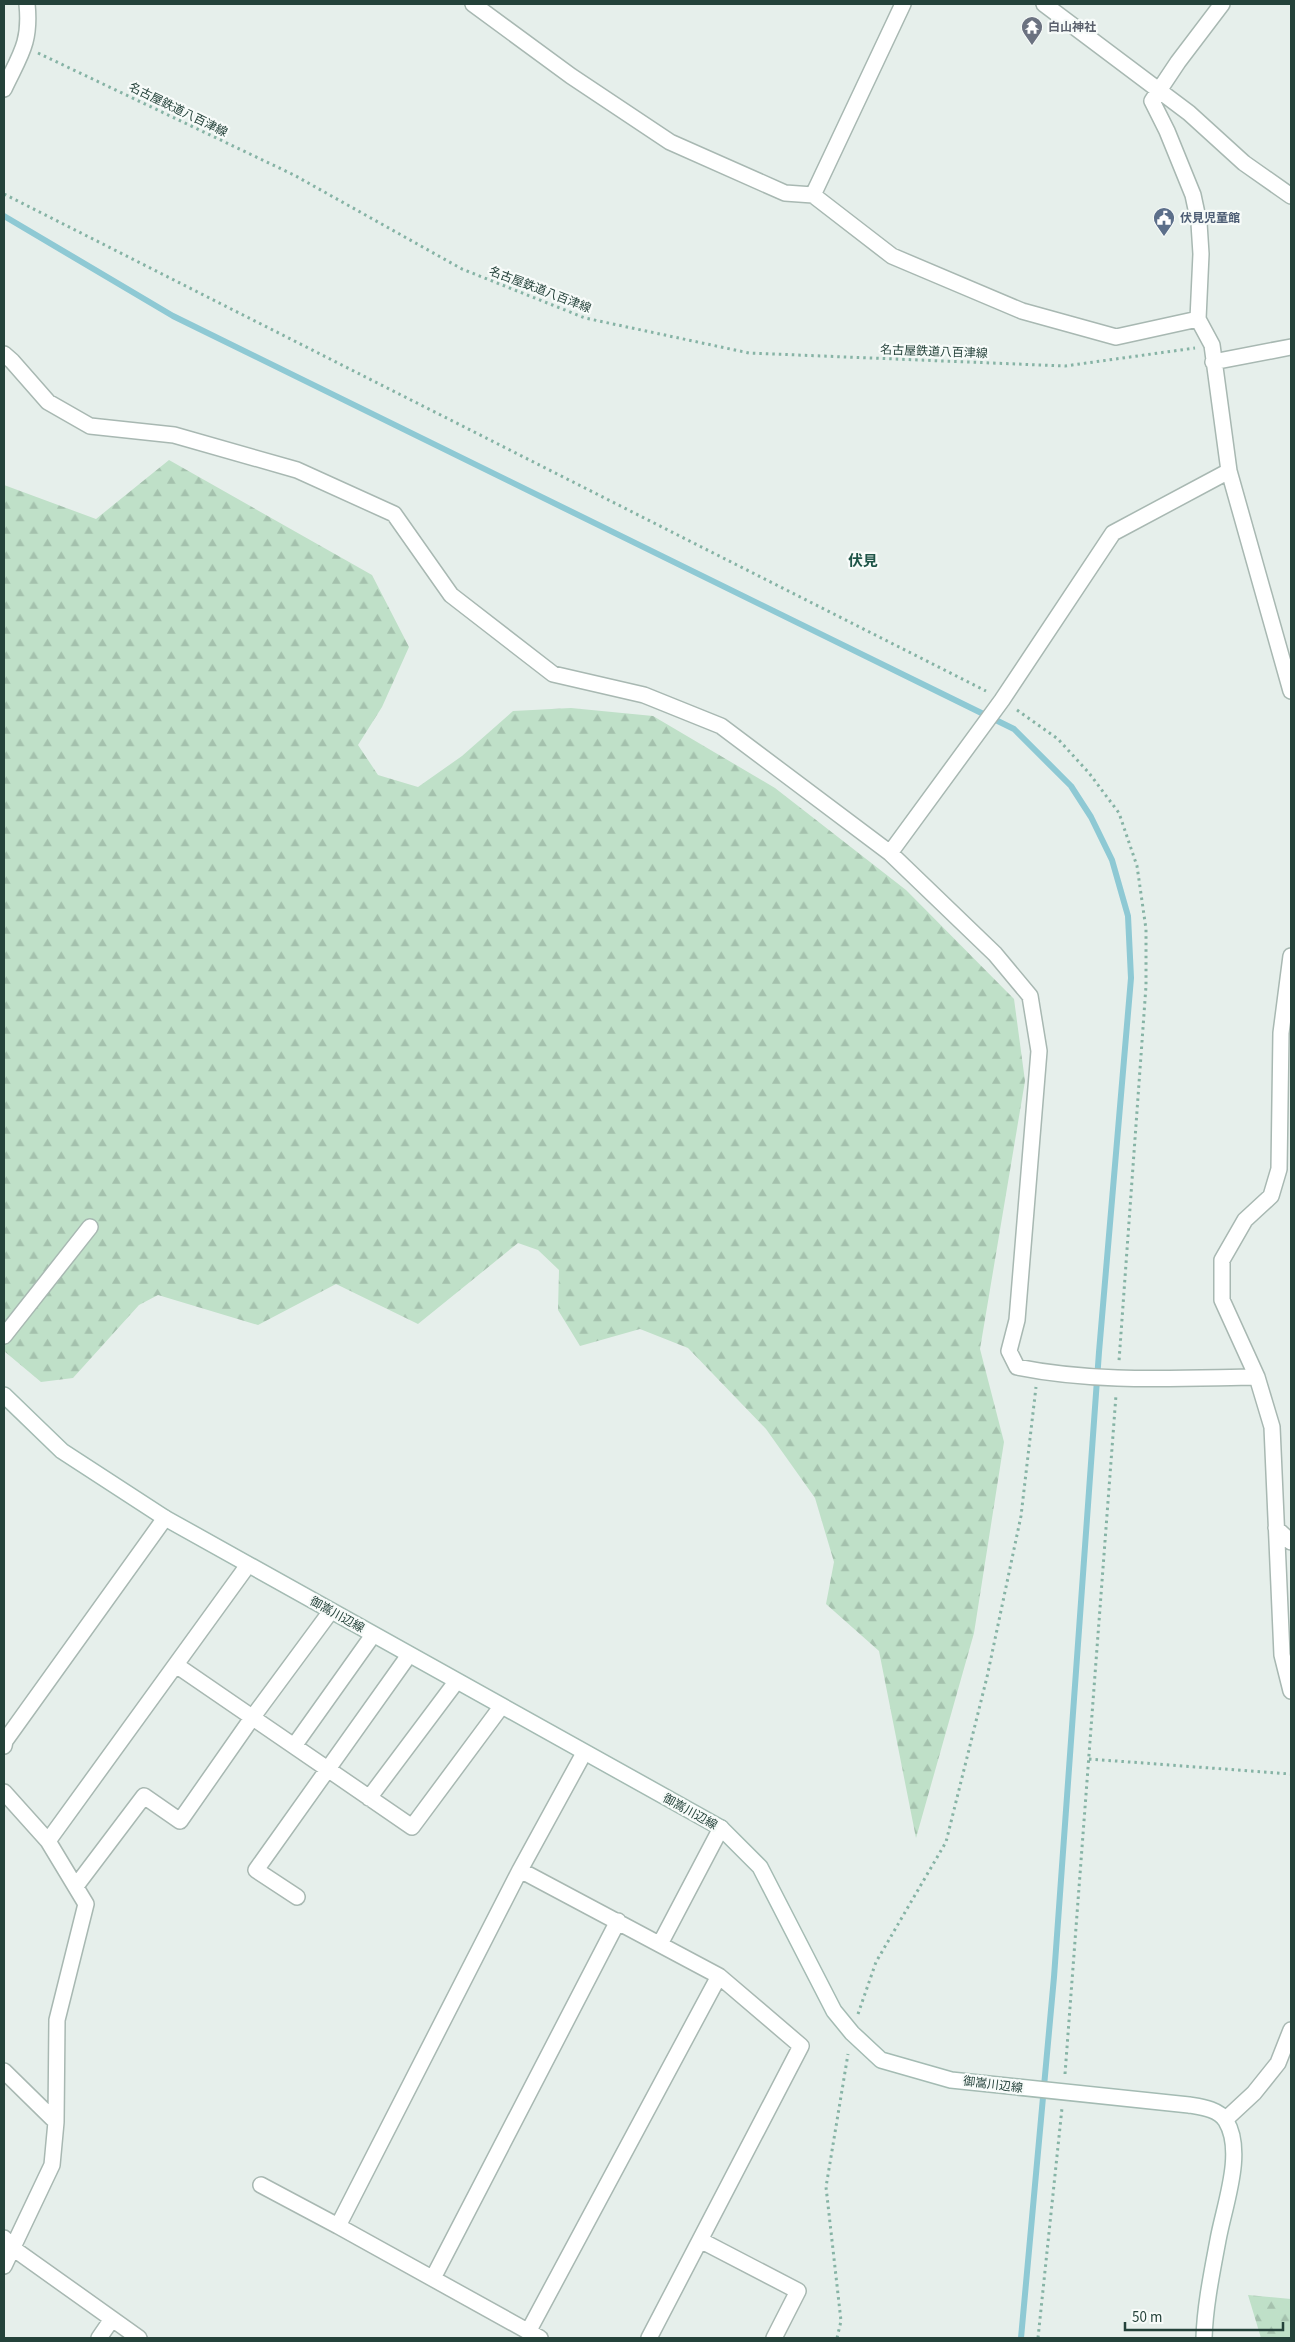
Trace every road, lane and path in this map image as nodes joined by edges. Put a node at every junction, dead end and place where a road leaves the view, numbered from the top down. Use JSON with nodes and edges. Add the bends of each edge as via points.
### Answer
{"nodes":[{"id":1,"x":27,"y":4,"type":"edge"},
{"id":2,"x":473,"y":4,"type":"edge"},
{"id":3,"x":903,"y":4,"type":"edge"},
{"id":4,"x":1044,"y":4,"type":"edge"},
{"id":5,"x":1222,"y":4,"type":"edge"},
{"id":6,"x":25,"y":46,"type":"junction"},
{"id":7,"x":4,"y":88,"type":"edge"},
{"id":8,"x":1159,"y":90,"type":"junction"},
{"id":9,"x":4,"y":194,"type":"edge"},
{"id":10,"x":813,"y":195,"type":"junction"},
{"id":11,"x":1291,"y":196,"type":"edge"},
{"id":12,"x":1198,"y":319,"type":"junction"},
{"id":13,"x":1212,"y":346,"type":"junction"},
{"id":14,"x":1291,"y":347,"type":"edge"},
{"id":15,"x":4,"y":354,"type":"edge"},
{"id":16,"x":1213,"y":362,"type":"junction"},
{"id":17,"x":1229,"y":471,"type":"junction"},
{"id":18,"x":1291,"y":692,"type":"edge"},
{"id":19,"x":1002,"y":700,"type":"junction"},
{"id":20,"x":890,"y":853,"type":"junction"},
{"id":21,"x":1291,"y":956,"type":"edge"},
{"id":22,"x":90,"y":1227,"type":"dead end"},
{"id":23,"x":4,"y":1336,"type":"edge"},
{"id":24,"x":1038,"y":1371,"type":"junction"},
{"id":25,"x":1257,"y":1377,"type":"junction"},
{"id":26,"x":1117,"y":1379,"type":"junction"},
{"id":27,"x":4,"y":1396,"type":"edge"},
{"id":28,"x":164,"y":1518,"type":"junction"},
{"id":29,"x":1276,"y":1528,"type":"junction"},
{"id":30,"x":1291,"y":1542,"type":"edge"},
{"id":31,"x":248,"y":1565,"type":"junction"},
{"id":32,"x":330,"y":1611,"type":"junction"},
{"id":33,"x":373,"y":1635,"type":"junction"},
{"id":34,"x":409,"y":1655,"type":"junction"},
{"id":35,"x":176,"y":1665,"type":"junction"},
{"id":36,"x":456,"y":1682,"type":"junction"},
{"id":37,"x":1291,"y":1692,"type":"edge"},
{"id":38,"x":501,"y":1707,"type":"junction"},
{"id":39,"x":252,"y":1718,"type":"junction"},
{"id":40,"x":4,"y":1746,"type":"edge"},
{"id":41,"x":294,"y":1746,"type":"junction"},
{"id":42,"x":584,"y":1753,"type":"junction"},
{"id":43,"x":1088,"y":1759,"type":"junction"},
{"id":44,"x":328,"y":1769,"type":"junction"},
{"id":45,"x":1291,"y":1774,"type":"edge"},
{"id":46,"x":4,"y":1792,"type":"edge"},
{"id":47,"x":369,"y":1798,"type":"junction"},
{"id":48,"x":721,"y":1828,"type":"junction"},
{"id":49,"x":48,"y":1841,"type":"junction"},
{"id":50,"x":520,"y":1870,"type":"junction"},
{"id":51,"x":76,"y":1886,"type":"junction"},
{"id":52,"x":297,"y":1897,"type":"dead end"},
{"id":53,"x":618,"y":1921,"type":"junction"},
{"id":54,"x":660,"y":1944,"type":"junction"},
{"id":55,"x":719,"y":1976,"type":"junction"},
{"id":56,"x":1291,"y":2030,"type":"edge"},
{"id":57,"x":852,"y":2033,"type":"junction"},
{"id":58,"x":4,"y":2071,"type":"edge"},
{"id":59,"x":1063,"y":2093,"type":"junction"},
{"id":60,"x":1226,"y":2119,"type":"junction"},
{"id":61,"x":56,"y":2122,"type":"junction"},
{"id":62,"x":261,"y":2184,"type":"dead end"},
{"id":63,"x":338,"y":2226,"type":"junction"},
{"id":64,"x":700,"y":2240,"type":"junction"},
{"id":65,"x":9,"y":2243,"type":"edge"},
{"id":66,"x":4,"y":2266,"type":"edge"},
{"id":67,"x":433,"y":2278,"type":"junction"},
{"id":68,"x":112,"y":2319,"type":"junction"},
{"id":69,"x":534,"y":2335,"type":"edge"},
{"id":70,"x":99,"y":2338,"type":"edge"},
{"id":71,"x":139,"y":2338,"type":"edge"},
{"id":72,"x":649,"y":2338,"type":"edge"},
{"id":73,"x":774,"y":2338,"type":"edge"},
{"id":74,"x":837,"y":2338,"type":"edge"},
{"id":75,"x":1038,"y":2338,"type":"edge"},
{"id":76,"x":1204,"y":2338,"type":"edge"}],
"edges":[{"from":1,"to":6,"type":"street","via":[[29,26]]},
{"from":2,"to":10,"type":"street","via":[[571,76],[670,142],[785,193]]},
{"from":3,"to":10,"type":"street"},
{"from":4,"to":8,"type":"street"},
{"from":5,"to":8,"type":"street"},
{"from":6,"to":7,"type":"street"},
{"from":6,"to":13,"type":"path","name":"名古屋鉄道八百津線","via":[[294,176],[462,269],[585,318],[749,353],[769,354],[1065,366]]},
{"from":8,"to":11,"type":"street","via":[[1244,163]]},
{"from":8,"to":12,"type":"street","via":[[1152,101],[1193,195],[1199,223]]},
{"from":9,"to":19,"type":"path"},
{"from":10,"to":12,"type":"street","via":[[892,256],[1022,312],[1116,337]]},
{"from":12,"to":13,"type":"street"},
{"from":13,"to":16,"type":"street"},
{"from":14,"to":16,"type":"street"},
{"from":15,"to":20,"type":"street","via":[[48,402],[90,426],[174,435],[288,468],[394,514],[451,595],[553,674],[644,695],[722,726]]},
{"from":16,"to":17,"type":"street"},
{"from":17,"to":18,"type":"street"},
{"from":17,"to":19,"type":"street","via":[[1113,534]]},
{"from":19,"to":20,"type":"street"},
{"from":19,"to":26,"type":"path","via":[[1058,739],[1089,773],[1118,813],[1137,866],[1146,929],[1146,986]]},
{"from":20,"to":24,"type":"street","via":[[995,954],[1030,996],[1039,1051],[1017,1320],[1009,1351],[1017,1367]]},
{"from":21,"to":25,"type":"street","via":[[1281,1033],[1279,1169],[1271,1196],[1245,1220],[1222,1260],[1222,1300]]},
{"from":22,"to":23,"type":"street"},
{"from":24,"to":26,"type":"street"},
{"from":24,"to":57,"type":"path","via":[[1021,1516],[987,1676],[946,1842],[876,1962]]},
{"from":25,"to":26,"type":"street"},
{"from":25,"to":29,"type":"street","via":[[1272,1427]]},
{"from":26,"to":43,"type":"path"},
{"from":27,"to":28,"type":"street","name":"御嵩川辺線","via":[[62,1451]]},
{"from":28,"to":31,"type":"street","name":"御嵩川辺線"},
{"from":28,"to":40,"type":"street"},
{"from":29,"to":30,"type":"street"},
{"from":29,"to":37,"type":"street","via":[[1282,1655]]},
{"from":31,"to":32,"type":"street","name":"御嵩川辺線"},
{"from":31,"to":35,"type":"street"},
{"from":32,"to":33,"type":"street","name":"御嵩川辺線"},
{"from":32,"to":39,"type":"street"},
{"from":33,"to":34,"type":"street","name":"御嵩川辺線"},
{"from":33,"to":41,"type":"street"},
{"from":34,"to":36,"type":"street","name":"御嵩川辺線"},
{"from":34,"to":44,"type":"street"},
{"from":35,"to":39,"type":"street"},
{"from":35,"to":49,"type":"street"},
{"from":36,"to":38,"type":"street","name":"御嵩川辺線"},
{"from":36,"to":47,"type":"street"},
{"from":38,"to":42,"type":"street","name":"御嵩川辺線"},
{"from":38,"to":47,"type":"street","via":[[412,1827]]},
{"from":39,"to":41,"type":"street"},
{"from":39,"to":51,"type":"street","via":[[180,1822],[144,1796]]},
{"from":41,"to":44,"type":"street"},
{"from":42,"to":48,"type":"street","name":"御嵩川辺線"},
{"from":42,"to":50,"type":"street"},
{"from":43,"to":45,"type":"path"},
{"from":43,"to":59,"type":"path"},
{"from":44,"to":47,"type":"street"},
{"from":44,"to":52,"type":"street","via":[[256,1870]]},
{"from":46,"to":49,"type":"street"},
{"from":48,"to":54,"type":"street"},
{"from":48,"to":57,"type":"street","name":"御嵩川辺線","via":[[760,1866],[834,2011]]},
{"from":49,"to":51,"type":"street"},
{"from":50,"to":53,"type":"street"},
{"from":50,"to":63,"type":"street"},
{"from":51,"to":61,"type":"street","via":[[86,1904],[57,2020]]},
{"from":53,"to":54,"type":"street"},
{"from":53,"to":67,"type":"street"},
{"from":54,"to":55,"type":"street"},
{"from":55,"to":64,"type":"street","via":[[801,2046]]},
{"from":55,"to":69,"type":"street"},
{"from":56,"to":60,"type":"street","via":[[1278,2063],[1254,2093]]},
{"from":57,"to":59,"type":"street","name":"御嵩川辺線","via":[[881,2060],[951,2080]]},
{"from":57,"to":74,"type":"path","via":[[826,2187],[841,2321]]},
{"from":58,"to":61,"type":"street"},
{"from":59,"to":60,"type":"street","name":"御嵩川辺線","via":[[1189,2104],[1211,2109]]},
{"from":59,"to":75,"type":"path"},
{"from":60,"to":76,"type":"street","via":[[1234,2140],[1233,2168],[1218,2241]]},
{"from":61,"to":65,"type":"street","via":[[52,2164]]},
{"from":62,"to":63,"type":"street"},
{"from":63,"to":67,"type":"street"},
{"from":64,"to":72,"type":"street"},
{"from":64,"to":73,"type":"street","via":[[798,2291]]},
{"from":65,"to":66,"type":"street"},
{"from":65,"to":68,"type":"street"},
{"from":67,"to":69,"type":"street"},
{"from":68,"to":70,"type":"street"},
{"from":68,"to":71,"type":"street"}]}
